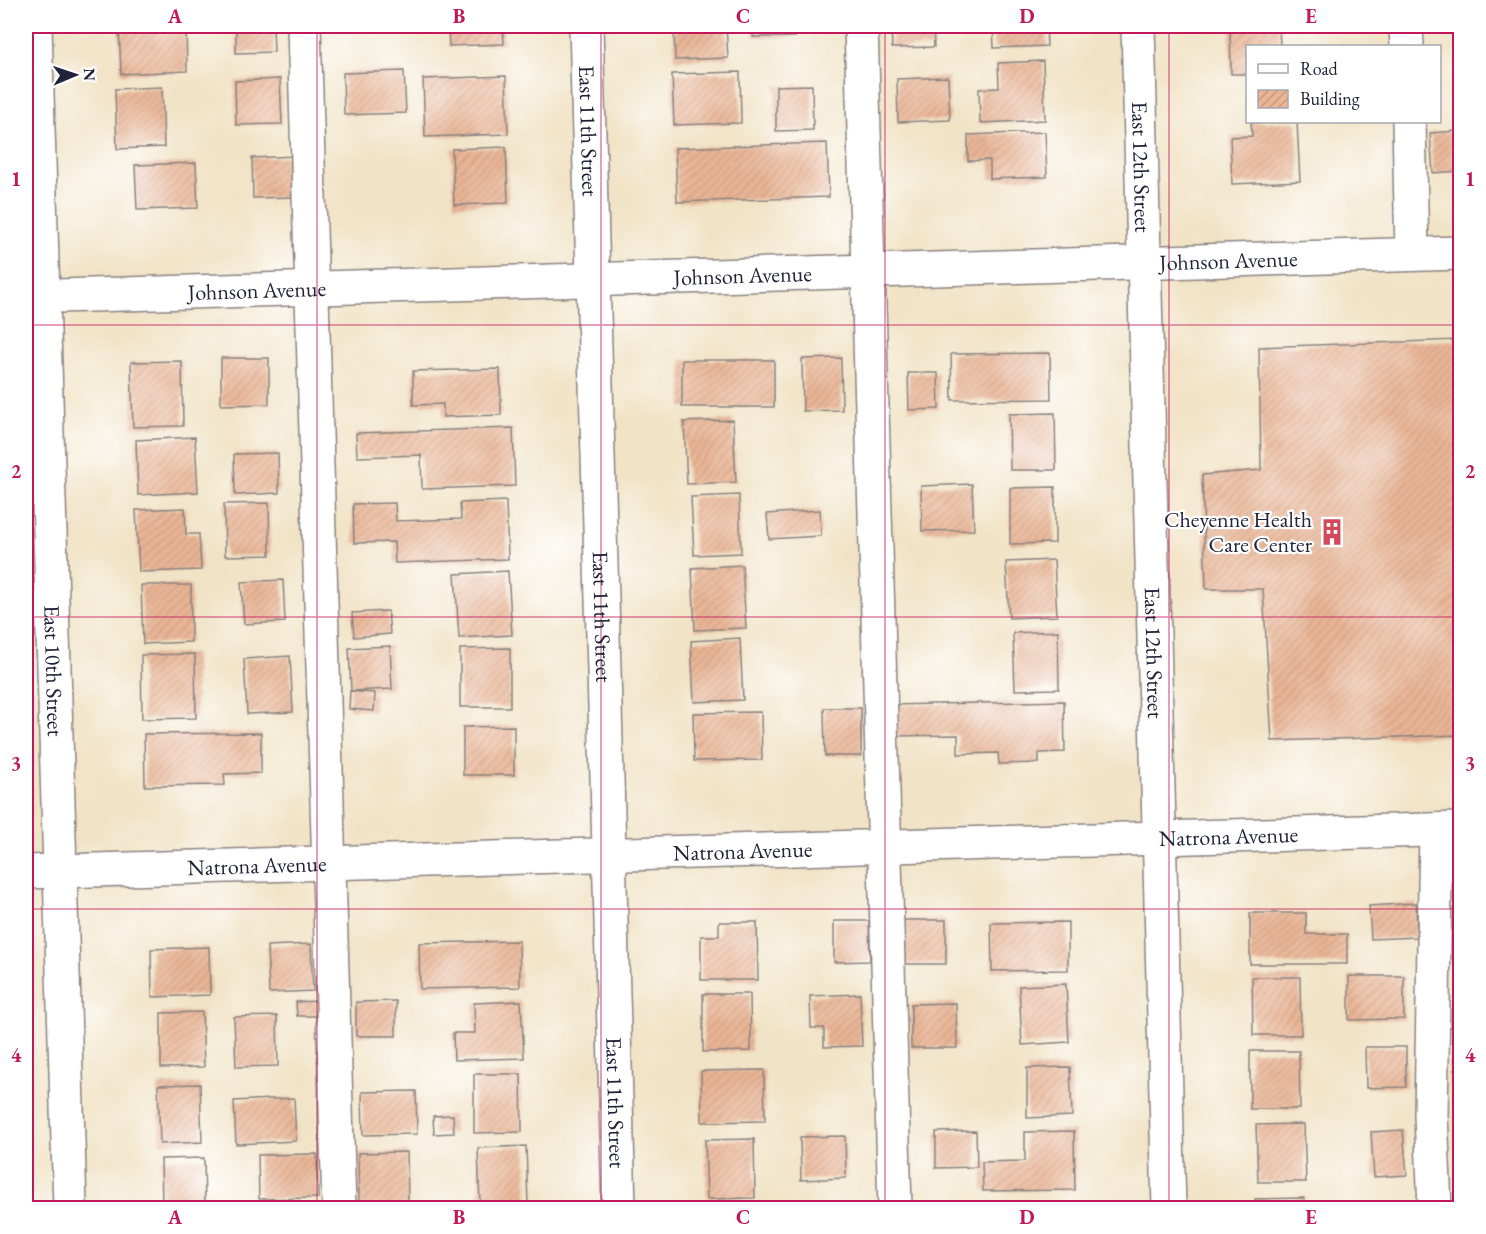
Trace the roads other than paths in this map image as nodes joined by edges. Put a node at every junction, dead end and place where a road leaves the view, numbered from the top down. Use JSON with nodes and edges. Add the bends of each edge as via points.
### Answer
{"nodes":[{"id":1,"x":35,"y":26,"type":"edge"},
{"id":2,"x":304,"y":26,"type":"edge"},
{"id":3,"x":586,"y":26,"type":"edge"},
{"id":4,"x":861,"y":26,"type":"edge"},
{"id":5,"x":1138,"y":26,"type":"edge"},
{"id":6,"x":1406,"y":26,"type":"edge"},
{"id":7,"x":1407,"y":45,"type":"edge"},
{"id":8,"x":1409,"y":123,"type":"edge"},
{"id":9,"x":1461,"y":253,"type":"edge"},
{"id":10,"x":1412,"y":254,"type":"junction"},
{"id":11,"x":1144,"y":263,"type":"junction"},
{"id":12,"x":868,"y":271,"type":"junction"},
{"id":13,"x":593,"y":279,"type":"junction"},
{"id":14,"x":312,"y":288,"type":"junction"},
{"id":15,"x":34,"y":296,"type":"edge"},
{"id":16,"x":1448,"y":830,"type":"edge"},
{"id":17,"x":1160,"y":838,"type":"junction"},
{"id":18,"x":884,"y":846,"type":"junction"},
{"id":19,"x":609,"y":855,"type":"junction"},
{"id":20,"x":328,"y":863,"type":"junction"},
{"id":21,"x":60,"y":871,"type":"junction"},
{"id":22,"x":26,"y":872,"type":"edge"},
{"id":23,"x":1447,"y":967,"type":"edge"},
{"id":24,"x":70,"y":1209,"type":"edge"},
{"id":25,"x":339,"y":1209,"type":"edge"},
{"id":26,"x":619,"y":1209,"type":"edge"},
{"id":27,"x":895,"y":1209,"type":"edge"},
{"id":28,"x":1169,"y":1209,"type":"edge"},
{"id":29,"x":1435,"y":1209,"type":"edge"}],
"edges":[{"from":1,"to":15,"type":"street","name":"East 10th Street"},
{"from":2,"to":14,"type":"street"},
{"from":3,"to":13,"type":"street","name":"East 11th Street"},
{"from":4,"to":12,"type":"street"},
{"from":5,"to":11,"type":"street","name":"East 12th Street"},
{"from":6,"to":7,"type":"street"},
{"from":8,"to":10,"type":"street"},
{"from":9,"to":10,"type":"street","name":"Johnson Avenue"},
{"from":10,"to":11,"type":"street","name":"Johnson Avenue"},
{"from":11,"to":12,"type":"street","name":"Johnson Avenue"},
{"from":11,"to":17,"type":"street","name":"East 12th Street"},
{"from":12,"to":13,"type":"street","name":"Johnson Avenue"},
{"from":12,"to":18,"type":"street"},
{"from":13,"to":14,"type":"street","name":"Johnson Avenue"},
{"from":13,"to":19,"type":"street","name":"East 11th Street"},
{"from":14,"to":15,"type":"street","name":"Johnson Avenue"},
{"from":14,"to":20,"type":"street"},
{"from":15,"to":21,"type":"street","name":"East 10th Street"},
{"from":16,"to":17,"type":"street","name":"Natrona Avenue"},
{"from":16,"to":23,"type":"street"},
{"from":17,"to":18,"type":"street","name":"Natrona Avenue"},
{"from":17,"to":28,"type":"street","name":"East 12th Street"},
{"from":18,"to":19,"type":"street","name":"Natrona Avenue"},
{"from":18,"to":27,"type":"street"},
{"from":19,"to":20,"type":"street","name":"Natrona Avenue"},
{"from":19,"to":26,"type":"street","name":"East 11th Street"},
{"from":20,"to":21,"type":"street","name":"Natrona Avenue"},
{"from":20,"to":25,"type":"street"},
{"from":21,"to":22,"type":"street","name":"Natrona Avenue"},
{"from":21,"to":24,"type":"street","name":"East 10th Street"},
{"from":23,"to":29,"type":"street","via":[[1431,1115]]}]}
